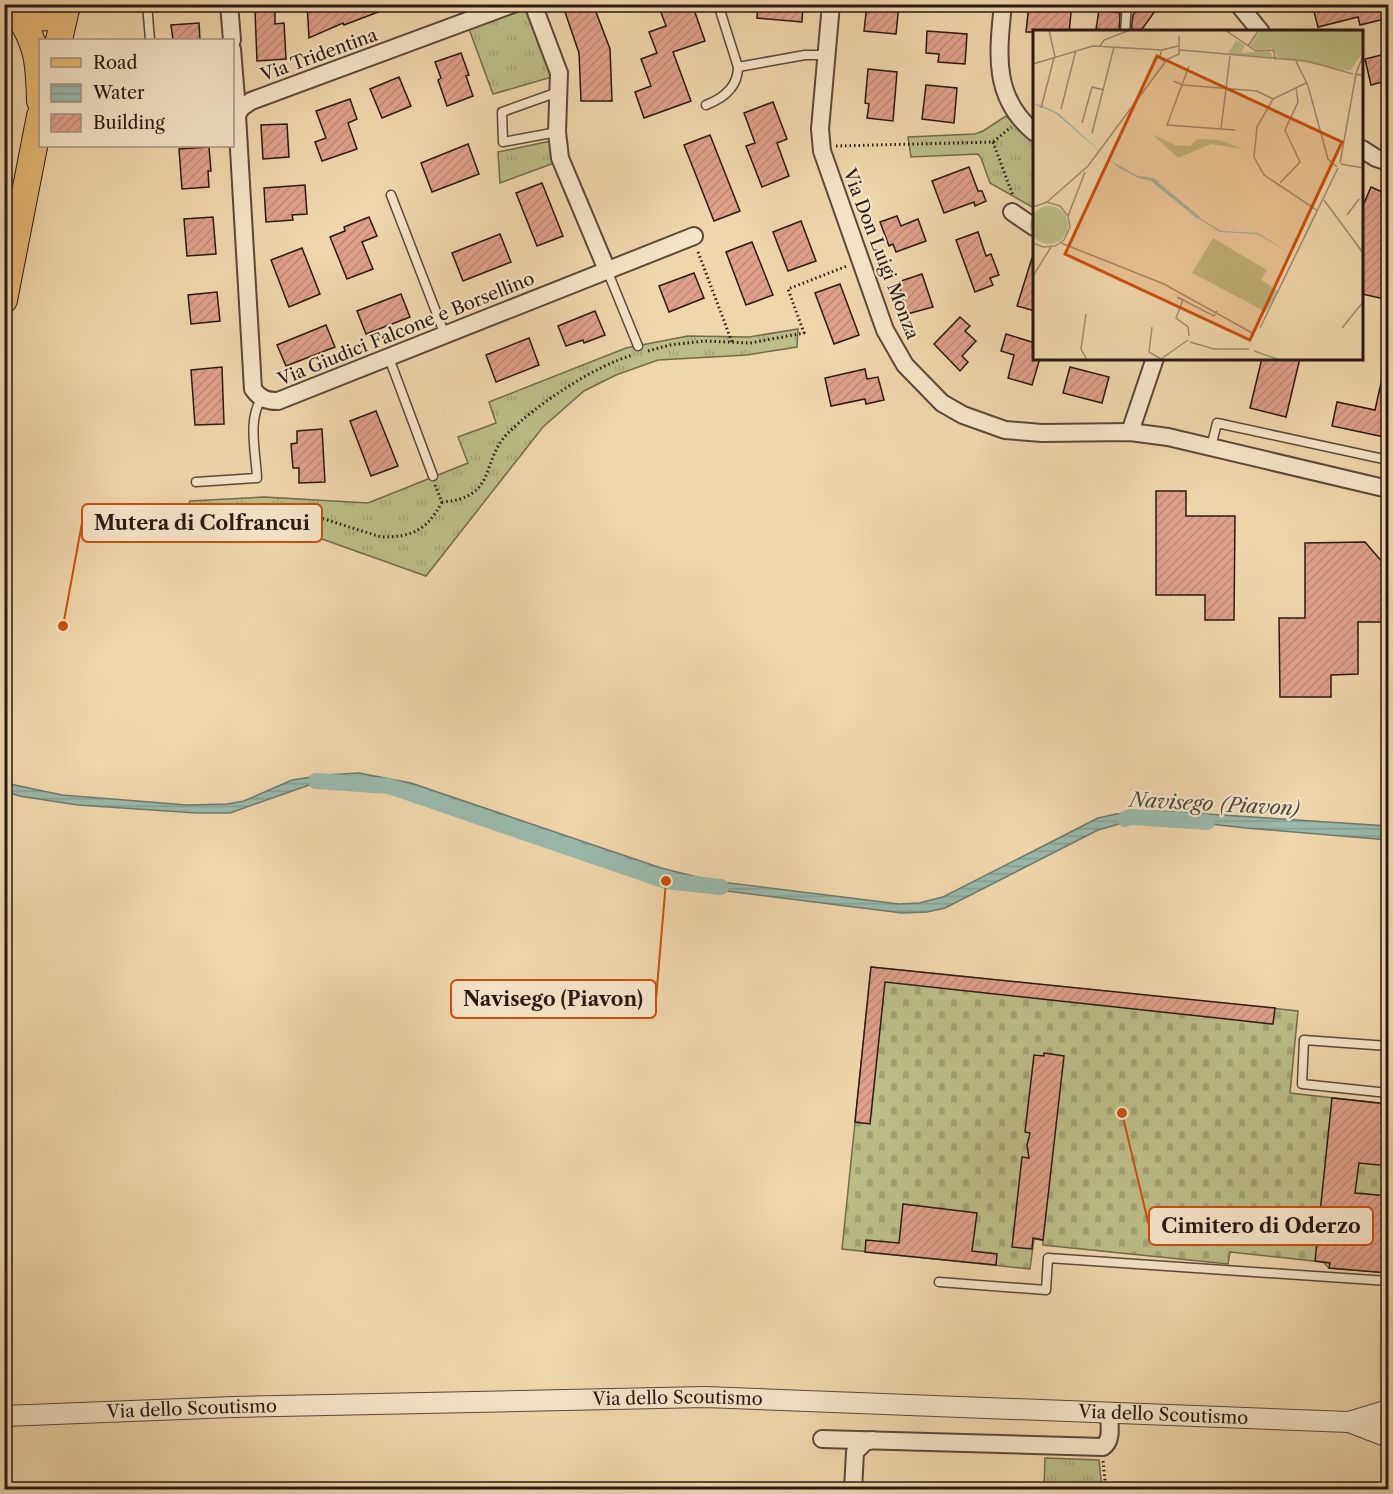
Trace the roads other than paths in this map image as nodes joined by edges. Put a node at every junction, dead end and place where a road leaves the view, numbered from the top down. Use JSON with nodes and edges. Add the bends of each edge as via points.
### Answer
{"nodes":[{"id":1,"x":147,"y":4,"type":"edge"},
{"id":2,"x":229,"y":4,"type":"edge"},
{"id":3,"x":513,"y":4,"type":"edge"},
{"id":4,"x":533,"y":4,"type":"edge"},
{"id":5,"x":718,"y":4,"type":"edge"},
{"id":6,"x":831,"y":4,"type":"edge"},
{"id":7,"x":1003,"y":4,"type":"edge"},
{"id":8,"x":1127,"y":4,"type":"edge"},
{"id":9,"x":1238,"y":4,"type":"edge"},
{"id":10,"x":68,"y":7,"type":"edge"},
{"id":11,"x":12,"y":8,"type":"edge"},
{"id":12,"x":1125,"y":30,"type":"edge"},
{"id":13,"x":1259,"y":30,"type":"edge"},
{"id":14,"x":59,"y":39,"type":"edge"},
{"id":15,"x":150,"y":39,"type":"edge"},
{"id":16,"x":232,"y":39,"type":"edge"},
{"id":17,"x":826,"y":55,"type":"junction"},
{"id":18,"x":39,"y":62,"type":"edge"},
{"id":19,"x":738,"y":67,"type":"junction"},
{"id":20,"x":234,"y":74,"type":"edge"},
{"id":21,"x":559,"y":92,"type":"junction"},
{"id":22,"x":706,"y":105,"type":"dead end"},
{"id":23,"x":237,"y":107,"type":"edge"},
{"id":24,"x":39,"y":121,"type":"edge"},
{"id":25,"x":1033,"y":130,"type":"edge"},
{"id":26,"x":557,"y":132,"type":"junction"},
{"id":27,"x":1363,"y":149,"type":"edge"},
{"id":28,"x":1389,"y":162,"type":"edge"},
{"id":29,"x":391,"y":195,"type":"dead end"},
{"id":30,"x":1012,"y":212,"type":"road end"},
{"id":31,"x":1033,"y":226,"type":"edge"},
{"id":32,"x":696,"y":244,"type":"road end"},
{"id":33,"x":607,"y":270,"type":"junction"},
{"id":34,"x":4,"y":300,"type":"edge"},
{"id":35,"x":445,"y":335,"type":"junction"},
{"id":36,"x":638,"y":350,"type":"road end"},
{"id":37,"x":389,"y":358,"type":"junction"},
{"id":38,"x":1154,"y":360,"type":"edge"},
{"id":39,"x":262,"y":398,"type":"junction"},
{"id":40,"x":1130,"y":432,"type":"junction"},
{"id":41,"x":1211,"y":447,"type":"junction"},
{"id":42,"x":1389,"y":460,"type":"edge"},
{"id":43,"x":433,"y":476,"type":"road end"},
{"id":44,"x":195,"y":482,"type":"dead end"},
{"id":45,"x":1385,"y":487,"type":"edge"},
{"id":46,"x":1389,"y":1046,"type":"edge"},
{"id":47,"x":1389,"y":1093,"type":"edge"},
{"id":48,"x":1389,"y":1281,"type":"edge"},
{"id":49,"x":939,"y":1282,"type":"dead end"},
{"id":50,"x":1389,"y":1410,"type":"edge"},
{"id":51,"x":1109,"y":1413,"type":"junction"},
{"id":52,"x":5,"y":1416,"type":"edge"},
{"id":53,"x":1349,"y":1422,"type":"junction"},
{"id":54,"x":1389,"y":1437,"type":"edge"},
{"id":55,"x":822,"y":1439,"type":"dead end"},
{"id":56,"x":873,"y":1440,"type":"junction"},
{"id":57,"x":853,"y":1490,"type":"edge"}],
"edges":[{"from":1,"to":15,"type":"lane"},
{"from":2,"to":16,"type":"street"},
{"from":3,"to":23,"type":"street","name":"Via Tridentina"},
{"from":4,"to":21,"type":"street","via":[[560,73]]},
{"from":5,"to":19,"type":"lane"},
{"from":6,"to":17,"type":"street","name":"Via Don Luigi Monza"},
{"from":7,"to":25,"type":"street","via":[[999,73],[1006,93]]},
{"from":8,"to":12,"type":"lane"},
{"from":9,"to":13,"type":"street"},
{"from":10,"to":11,"type":"main road","via":[[46,18],[31,17]]},
{"from":10,"to":14,"type":"main road"},
{"from":11,"to":18,"type":"main road","via":[[25,25]]},
{"from":17,"to":19,"type":"lane"},
{"from":17,"to":40,"type":"street","name":"Via Don Luigi Monza","via":[[822,147],[885,330],[905,365],[942,403],[1005,430]]},
{"from":19,"to":22,"type":"lane","via":[[738,75],[724,97]]},
{"from":20,"to":23,"type":"street","name":"Via Giudici Falcone e Borsellino"},
{"from":21,"to":26,"type":"street"},
{"from":21,"to":26,"type":"lane","via":[[502,112],[503,142]]},
{"from":23,"to":39,"type":"street","name":"Via Giudici Falcone e Borsellino","via":[[253,389]]},
{"from":24,"to":34,"type":"main road"},
{"from":26,"to":33,"type":"street","via":[[560,158]]},
{"from":27,"to":28,"type":"street"},
{"from":29,"to":35,"type":"lane"},
{"from":30,"to":31,"type":"street"},
{"from":32,"to":33,"type":"street","name":"Via Giudici Falcone e Borsellino"},
{"from":33,"to":35,"type":"street","name":"Via Giudici Falcone e Borsellino"},
{"from":33,"to":36,"type":"lane"},
{"from":35,"to":37,"type":"street","name":"Via Giudici Falcone e Borsellino"},
{"from":37,"to":39,"type":"street","name":"Via Giudici Falcone e Borsellino","via":[[278,401]]},
{"from":37,"to":43,"type":"lane"},
{"from":38,"to":40,"type":"street"},
{"from":39,"to":44,"type":"lane","via":[[254,421],[257,478]]},
{"from":40,"to":41,"type":"street","name":"Via Don Luigi Monza"},
{"from":41,"to":42,"type":"lane","via":[[1217,423]]},
{"from":41,"to":45,"type":"street","name":"Via Don Luigi Monza"},
{"from":46,"to":47,"type":"lane","via":[[1304,1040],[1302,1084]]},
{"from":48,"to":49,"type":"lane","via":[[1048,1258],[1046,1290]]},
{"from":50,"to":53,"type":"street","name":"Via dello Scoutismo"},
{"from":51,"to":52,"type":"street","name":"Via dello Scoutismo","via":[[705,1397]]},
{"from":51,"to":53,"type":"street","name":"Via dello Scoutismo"},
{"from":51,"to":56,"type":"street","via":[[1109,1438],[1103,1447]]},
{"from":53,"to":54,"type":"street","name":"Via dello Scoutismo"},
{"from":55,"to":56,"type":"street"},
{"from":56,"to":57,"type":"street","via":[[855,1452]]}]}
